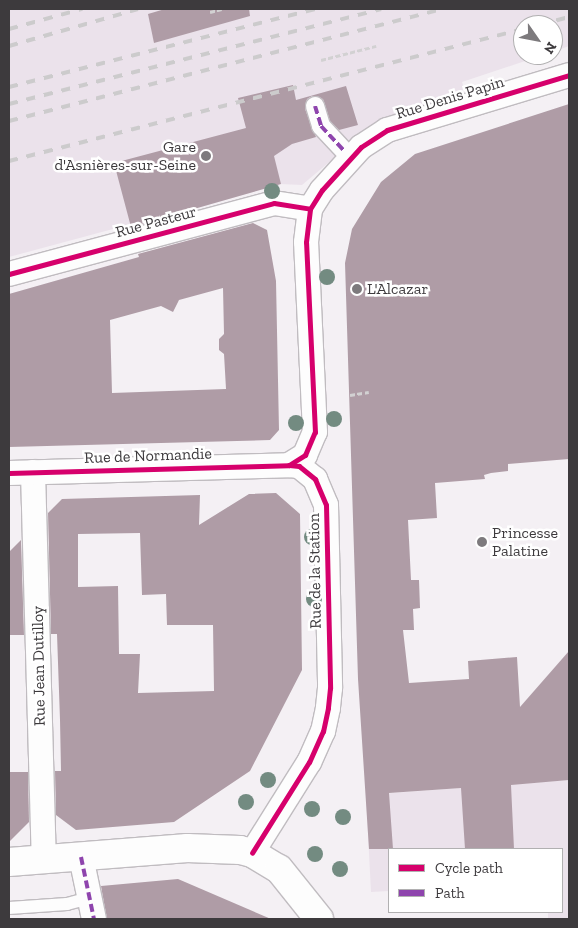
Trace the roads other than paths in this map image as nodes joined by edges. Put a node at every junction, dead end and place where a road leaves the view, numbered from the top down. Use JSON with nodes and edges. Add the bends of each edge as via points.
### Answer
{"nodes":[{"id":1,"x":569,"y":74,"type":"edge"},
{"id":2,"x":315,"y":106,"type":"dead end"},
{"id":3,"x":343,"y":150,"type":"dead end"},
{"id":4,"x":310,"y":209,"type":"junction"},
{"id":5,"x":9,"y":274,"type":"edge"},
{"id":6,"x":289,"y":465,"type":"junction"},
{"id":7,"x":33,"y":472,"type":"junction"},
{"id":8,"x":9,"y":473,"type":"edge"},
{"id":9,"x":252,"y":853,"type":"junction"},
{"id":10,"x":81,"y":857,"type":"junction"},
{"id":11,"x":44,"y":859,"type":"junction"},
{"id":12,"x":9,"y":862,"type":"edge"},
{"id":13,"x":9,"y":908,"type":"edge"},
{"id":14,"x":92,"y":909,"type":"edge"},
{"id":15,"x":319,"y":919,"type":"edge"}],
"edges":[{"from":1,"to":4,"type":"street","name":"Rue Denis Papin","via":[[398,126],[376,136],[340,168]]},
{"from":2,"to":3,"type":"street","via":[[321,126]]},
{"from":4,"to":5,"type":"street","name":"Rue Pasteur","via":[[274,203]]},
{"from":4,"to":6,"type":"street","via":[[306,242],[316,421],[305,455]]},
{"from":6,"to":7,"type":"street","name":"Rue de Normandie"},
{"from":6,"to":9,"type":"street","name":"Rue de la Station","via":[[299,466],[315,479],[326,505],[330,688],[318,744]]},
{"from":7,"to":8,"type":"street","name":"Rue de Normandie"},
{"from":7,"to":11,"type":"street","name":"Rue Jean Dutilloy"},
{"from":9,"to":10,"type":"main road","via":[[187,848]]},
{"from":9,"to":15,"type":"main road","via":[[284,874]]},
{"from":10,"to":11,"type":"main road"},
{"from":10,"to":14,"type":"street"},
{"from":11,"to":12,"type":"main road"},
{"from":13,"to":14,"type":"lane","via":[[67,904]]}]}
